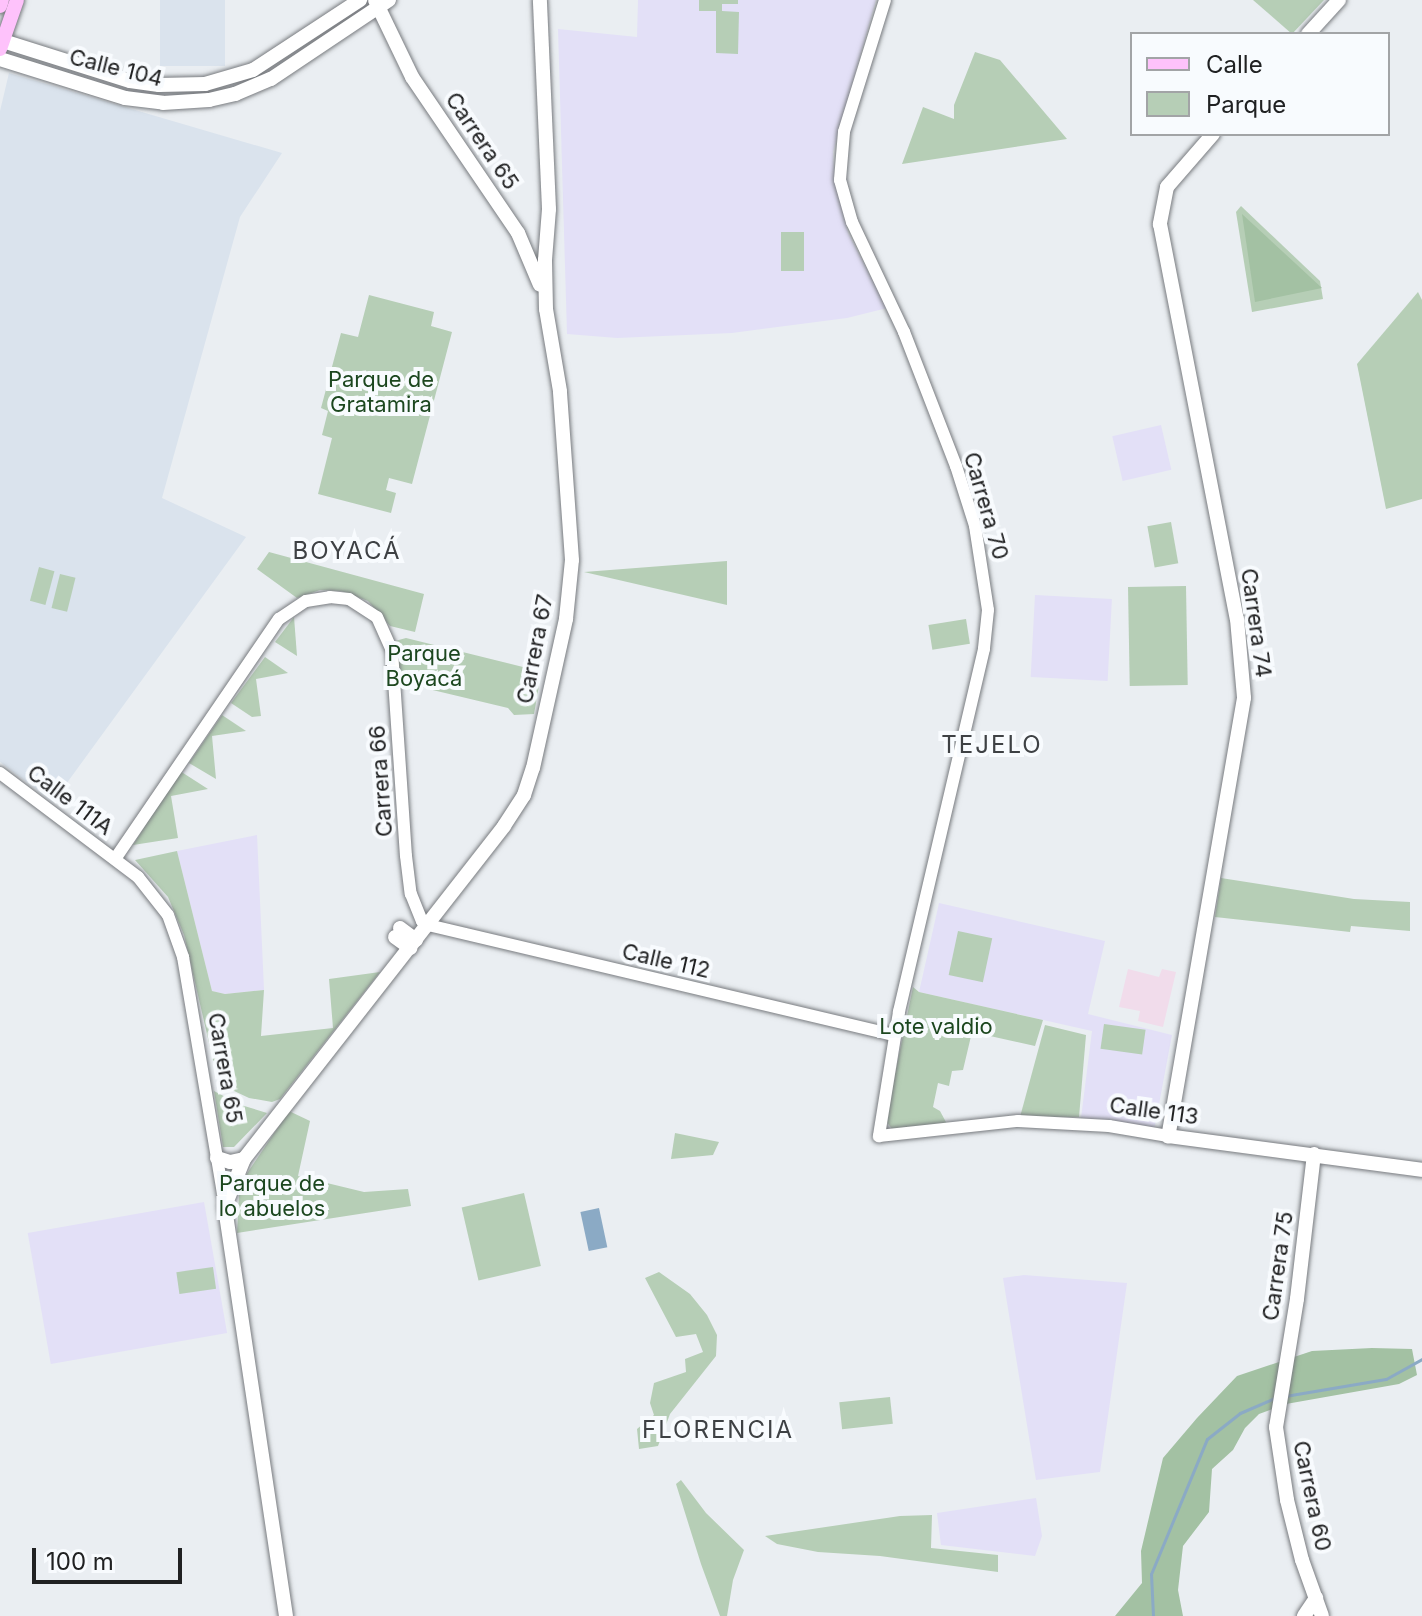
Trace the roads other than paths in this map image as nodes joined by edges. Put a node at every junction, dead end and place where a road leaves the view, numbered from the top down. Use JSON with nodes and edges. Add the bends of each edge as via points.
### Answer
{"nodes":[{"id":1,"x":2,"y":0,"type":"edge"},
{"id":2,"x":17,"y":0,"type":"edge"},
{"id":3,"x":360,"y":0,"type":"edge"},
{"id":4,"x":540,"y":0,"type":"edge"},
{"id":5,"x":885,"y":0,"type":"edge"},
{"id":6,"x":1339,"y":0,"type":"edge"},
{"id":7,"x":380,"y":2,"type":"edge"},
{"id":8,"x":0,"y":6,"type":"edge"},
{"id":9,"x":1310,"y":32,"type":"edge"},
{"id":10,"x":1,"y":45,"type":"edge"},
{"id":11,"x":0,"y":59,"type":"edge"},
{"id":12,"x":1211,"y":136,"type":"edge"},
{"id":13,"x":546,"y":309,"type":"junction"},
{"id":14,"x":0,"y":773,"type":"edge"},
{"id":15,"x":115,"y":859,"type":"junction"},
{"id":16,"x":428,"y":925,"type":"junction"},
{"id":17,"x":398,"y":933,"type":"dead end"},
{"id":18,"x":413,"y":944,"type":"junction"},
{"id":19,"x":895,"y":1035,"type":"junction"},
{"id":20,"x":879,"y":1136,"type":"joint"},
{"id":21,"x":1168,"y":1136,"type":"junction"},
{"id":22,"x":1314,"y":1154,"type":"junction"},
{"id":23,"x":217,"y":1158,"type":"junction"},
{"id":24,"x":244,"y":1159,"type":"junction"},
{"id":25,"x":1422,"y":1170,"type":"edge"},
{"id":26,"x":225,"y":1206,"type":"junction"},
{"id":27,"x":1283,"y":1384,"type":"joint"},
{"id":28,"x":1316,"y":1598,"type":"junction"},
{"id":29,"x":286,"y":1616,"type":"edge"},
{"id":30,"x":1304,"y":1616,"type":"edge"},
{"id":31,"x":1322,"y":1616,"type":"edge"}],
"edges":[{"from":1,"to":8,"type":"main road"},
{"from":2,"to":10,"type":"main road"},
{"from":3,"to":10,"type":"main road","name":"Calle 104","via":[[253,70],[205,84],[130,81]]},
{"from":4,"to":13,"type":"main road","name":"Carrera 67","via":[[549,209]]},
{"from":5,"to":19,"type":"street","name":"Carrera 70","via":[[844,132],[840,180],[852,222],[904,332],[951,454],[975,526],[988,596],[984,649]]},
{"from":6,"to":9,"type":"main road"},
{"from":7,"to":11,"type":"main road","name":"Calle 104","via":[[271,79],[235,94],[197,101],[125,98]]},
{"from":7,"to":13,"type":"main road","name":"Carrera 65","via":[[412,77],[518,233]]},
{"from":12,"to":21,"type":"main road","name":"Carrera 74","via":[[1167,187],[1160,224],[1237,619],[1244,698]]},
{"from":13,"to":16,"type":"main road","name":"Carrera 67","via":[[570,501],[566,619],[524,795]]},
{"from":14,"to":15,"type":"street","name":"Calle 111A"},
{"from":15,"to":16,"type":"street","name":"Carrera 66","via":[[273,627],[296,606],[330,597],[349,599],[367,608],[385,629],[393,662],[407,869],[415,908]]},
{"from":15,"to":23,"type":"street","name":"Carrera 65","via":[[157,897],[178,940]]},
{"from":16,"to":18,"type":"main road","name":"Carrera 67"},
{"from":16,"to":19,"type":"street","name":"Calle 112"},
{"from":17,"to":18,"type":"main road"},
{"from":18,"to":24,"type":"main road","name":"Carrera 67"},
{"from":19,"to":20,"type":"street","name":"Carrera 70"},
{"from":20,"to":21,"type":"street","name":"Calle 113","via":[[1018,1121],[1109,1126]]},
{"from":21,"to":22,"type":"main road","name":"Calle 113"},
{"from":22,"to":25,"type":"main road","name":"Calle 113"},
{"from":22,"to":27,"type":"main road","name":"Carrera 75"},
{"from":23,"to":24,"type":"main road"},
{"from":23,"to":26,"type":"street","name":"Carrera 65"},
{"from":24,"to":26,"type":"main road","name":"Carrera 67"},
{"from":26,"to":29,"type":"main road","name":"Carrera 65"},
{"from":27,"to":28,"type":"main road","name":"Carrera 60","via":[[1276,1427],[1287,1500]]},
{"from":28,"to":30,"type":"main road"},
{"from":28,"to":31,"type":"main road","name":"Carrera 60"}]}
